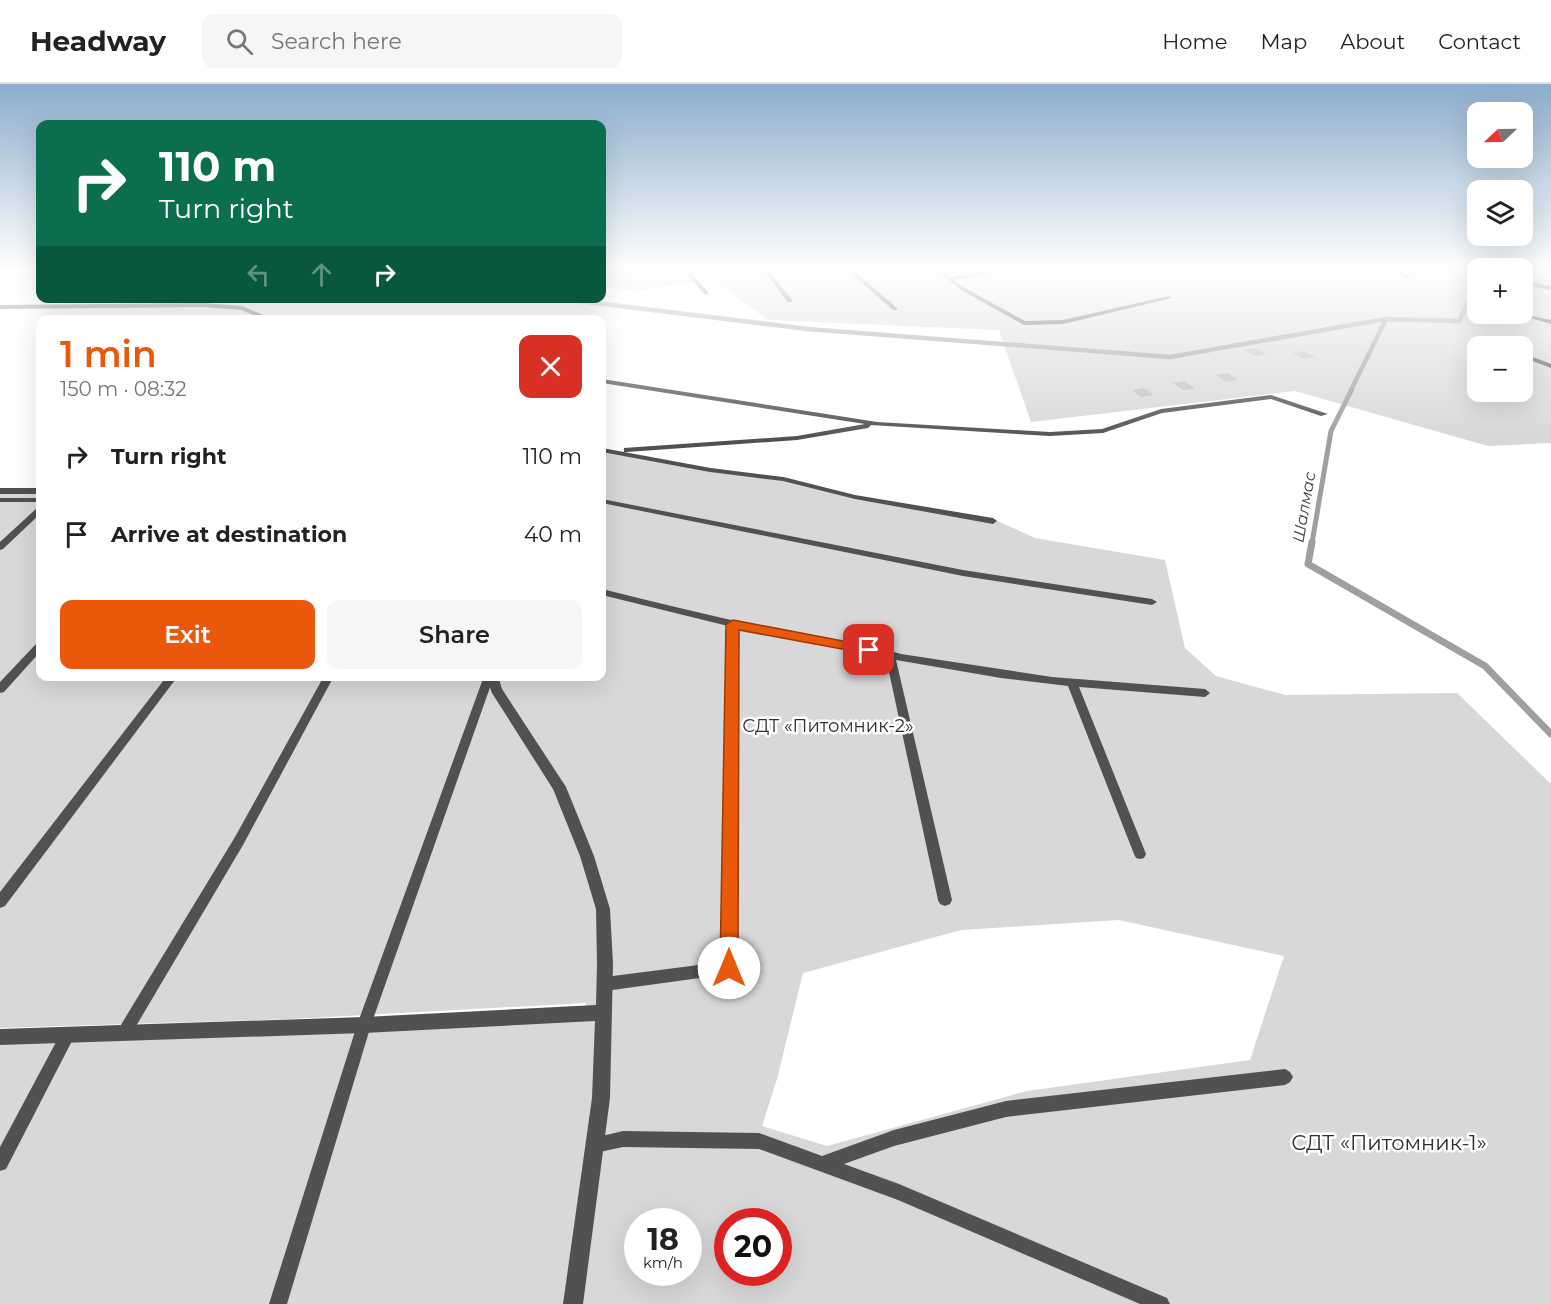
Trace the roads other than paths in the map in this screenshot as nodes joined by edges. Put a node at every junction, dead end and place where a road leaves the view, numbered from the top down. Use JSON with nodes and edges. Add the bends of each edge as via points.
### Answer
{"nodes":[{"id":1,"x":1533,"y":359,"type":"edge"},
{"id":2,"x":1551,"y":366,"type":"edge"},
{"id":3,"x":606,"y":382,"type":"edge"},
{"id":4,"x":1324,"y":414,"type":"dead end"},
{"id":5,"x":877,"y":424,"type":"junction"},
{"id":6,"x":606,"y":451,"type":"edge"},
{"id":7,"x":0,"y":490,"type":"edge"},
{"id":8,"x":36,"y":491,"type":"edge"},
{"id":9,"x":0,"y":500,"type":"edge"},
{"id":10,"x":36,"y":500,"type":"edge"},
{"id":11,"x":606,"y":502,"type":"edge"},
{"id":12,"x":36,"y":514,"type":"edge"},
{"id":13,"x":993,"y":521,"type":"dead end"},
{"id":14,"x":0,"y":547,"type":"edge"},
{"id":15,"x":606,"y":593,"type":"edge"},
{"id":16,"x":1152,"y":602,"type":"dead end"},
{"id":17,"x":733,"y":624,"type":"junction"},
{"id":18,"x":36,"y":650,"type":"edge"},
{"id":19,"x":890,"y":654,"type":"junction"},
{"id":20,"x":168,"y":681,"type":"edge"},
{"id":21,"x":326,"y":681,"type":"edge"},
{"id":22,"x":489,"y":681,"type":"edge"},
{"id":23,"x":493,"y":681,"type":"edge"},
{"id":24,"x":1072,"y":682,"type":"junction"},
{"id":25,"x":0,"y":689,"type":"edge"},
{"id":26,"x":1205,"y":693,"type":"dead end"},
{"id":27,"x":1140,"y":854,"type":"dead end"},
{"id":28,"x":945,"y":900,"type":"dead end"},
{"id":29,"x":0,"y":902,"type":"edge"},
{"id":30,"x":604,"y":984,"type":"junction"},
{"id":31,"x":603,"y":1013,"type":"junction"},
{"id":32,"x":363,"y":1025,"type":"junction"},
{"id":33,"x":124,"y":1033,"type":"junction"},
{"id":34,"x":68,"y":1034,"type":"junction"},
{"id":35,"x":0,"y":1037,"type":"edge"},
{"id":36,"x":1285,"y":1077,"type":"dead end"},
{"id":37,"x":595,"y":1145,"type":"junction"},
{"id":38,"x":0,"y":1163,"type":"edge"},
{"id":39,"x":822,"y":1164,"type":"junction"},
{"id":40,"x":278,"y":1304,"type":"edge"},
{"id":41,"x":573,"y":1304,"type":"edge"},
{"id":42,"x":1161,"y":1304,"type":"edge"}],
"edges":[{"from":1,"to":2,"type":"lane"},
{"from":3,"to":5,"type":"lane"},
{"from":4,"to":5,"type":"lane","via":[[1270,397],[1161,411],[1104,430],[1050,434]]},
{"from":5,"to":6,"type":"lane","via":[[797,438]]},
{"from":6,"to":13,"type":"lane","via":[[783,479],[855,497]]},
{"from":7,"to":8,"type":"street"},
{"from":9,"to":10,"type":"lane"},
{"from":11,"to":16,"type":"lane","via":[[963,573]]},
{"from":12,"to":14,"type":"lane"},
{"from":15,"to":17,"type":"lane"},
{"from":17,"to":19,"type":"lane"},
{"from":17,"to":30,"type":"lane","via":[[729,968]]},
{"from":18,"to":25,"type":"lane"},
{"from":19,"to":24,"type":"lane","via":[[1003,675]]},
{"from":19,"to":28,"type":"lane"},
{"from":20,"to":29,"type":"lane"},
{"from":21,"to":33,"type":"lane","via":[[239,841]]},
{"from":22,"to":32,"type":"lane"},
{"from":23,"to":30,"type":"street","via":[[559,787],[587,855],[603,909]]},
{"from":24,"to":26,"type":"lane"},
{"from":24,"to":27,"type":"lane"},
{"from":30,"to":31,"type":"street"},
{"from":31,"to":32,"type":"street"},
{"from":31,"to":37,"type":"street","via":[[601,1098]]},
{"from":32,"to":33,"type":"street"},
{"from":32,"to":40,"type":"lane"},
{"from":33,"to":34,"type":"street"},
{"from":34,"to":35,"type":"street"},
{"from":34,"to":38,"type":"lane"},
{"from":36,"to":39,"type":"lane","via":[[1006,1109],[894,1138]]},
{"from":37,"to":39,"type":"lane","via":[[623,1138],[759,1141]]},
{"from":37,"to":41,"type":"street"},
{"from":39,"to":42,"type":"lane","via":[[899,1192]]}]}
